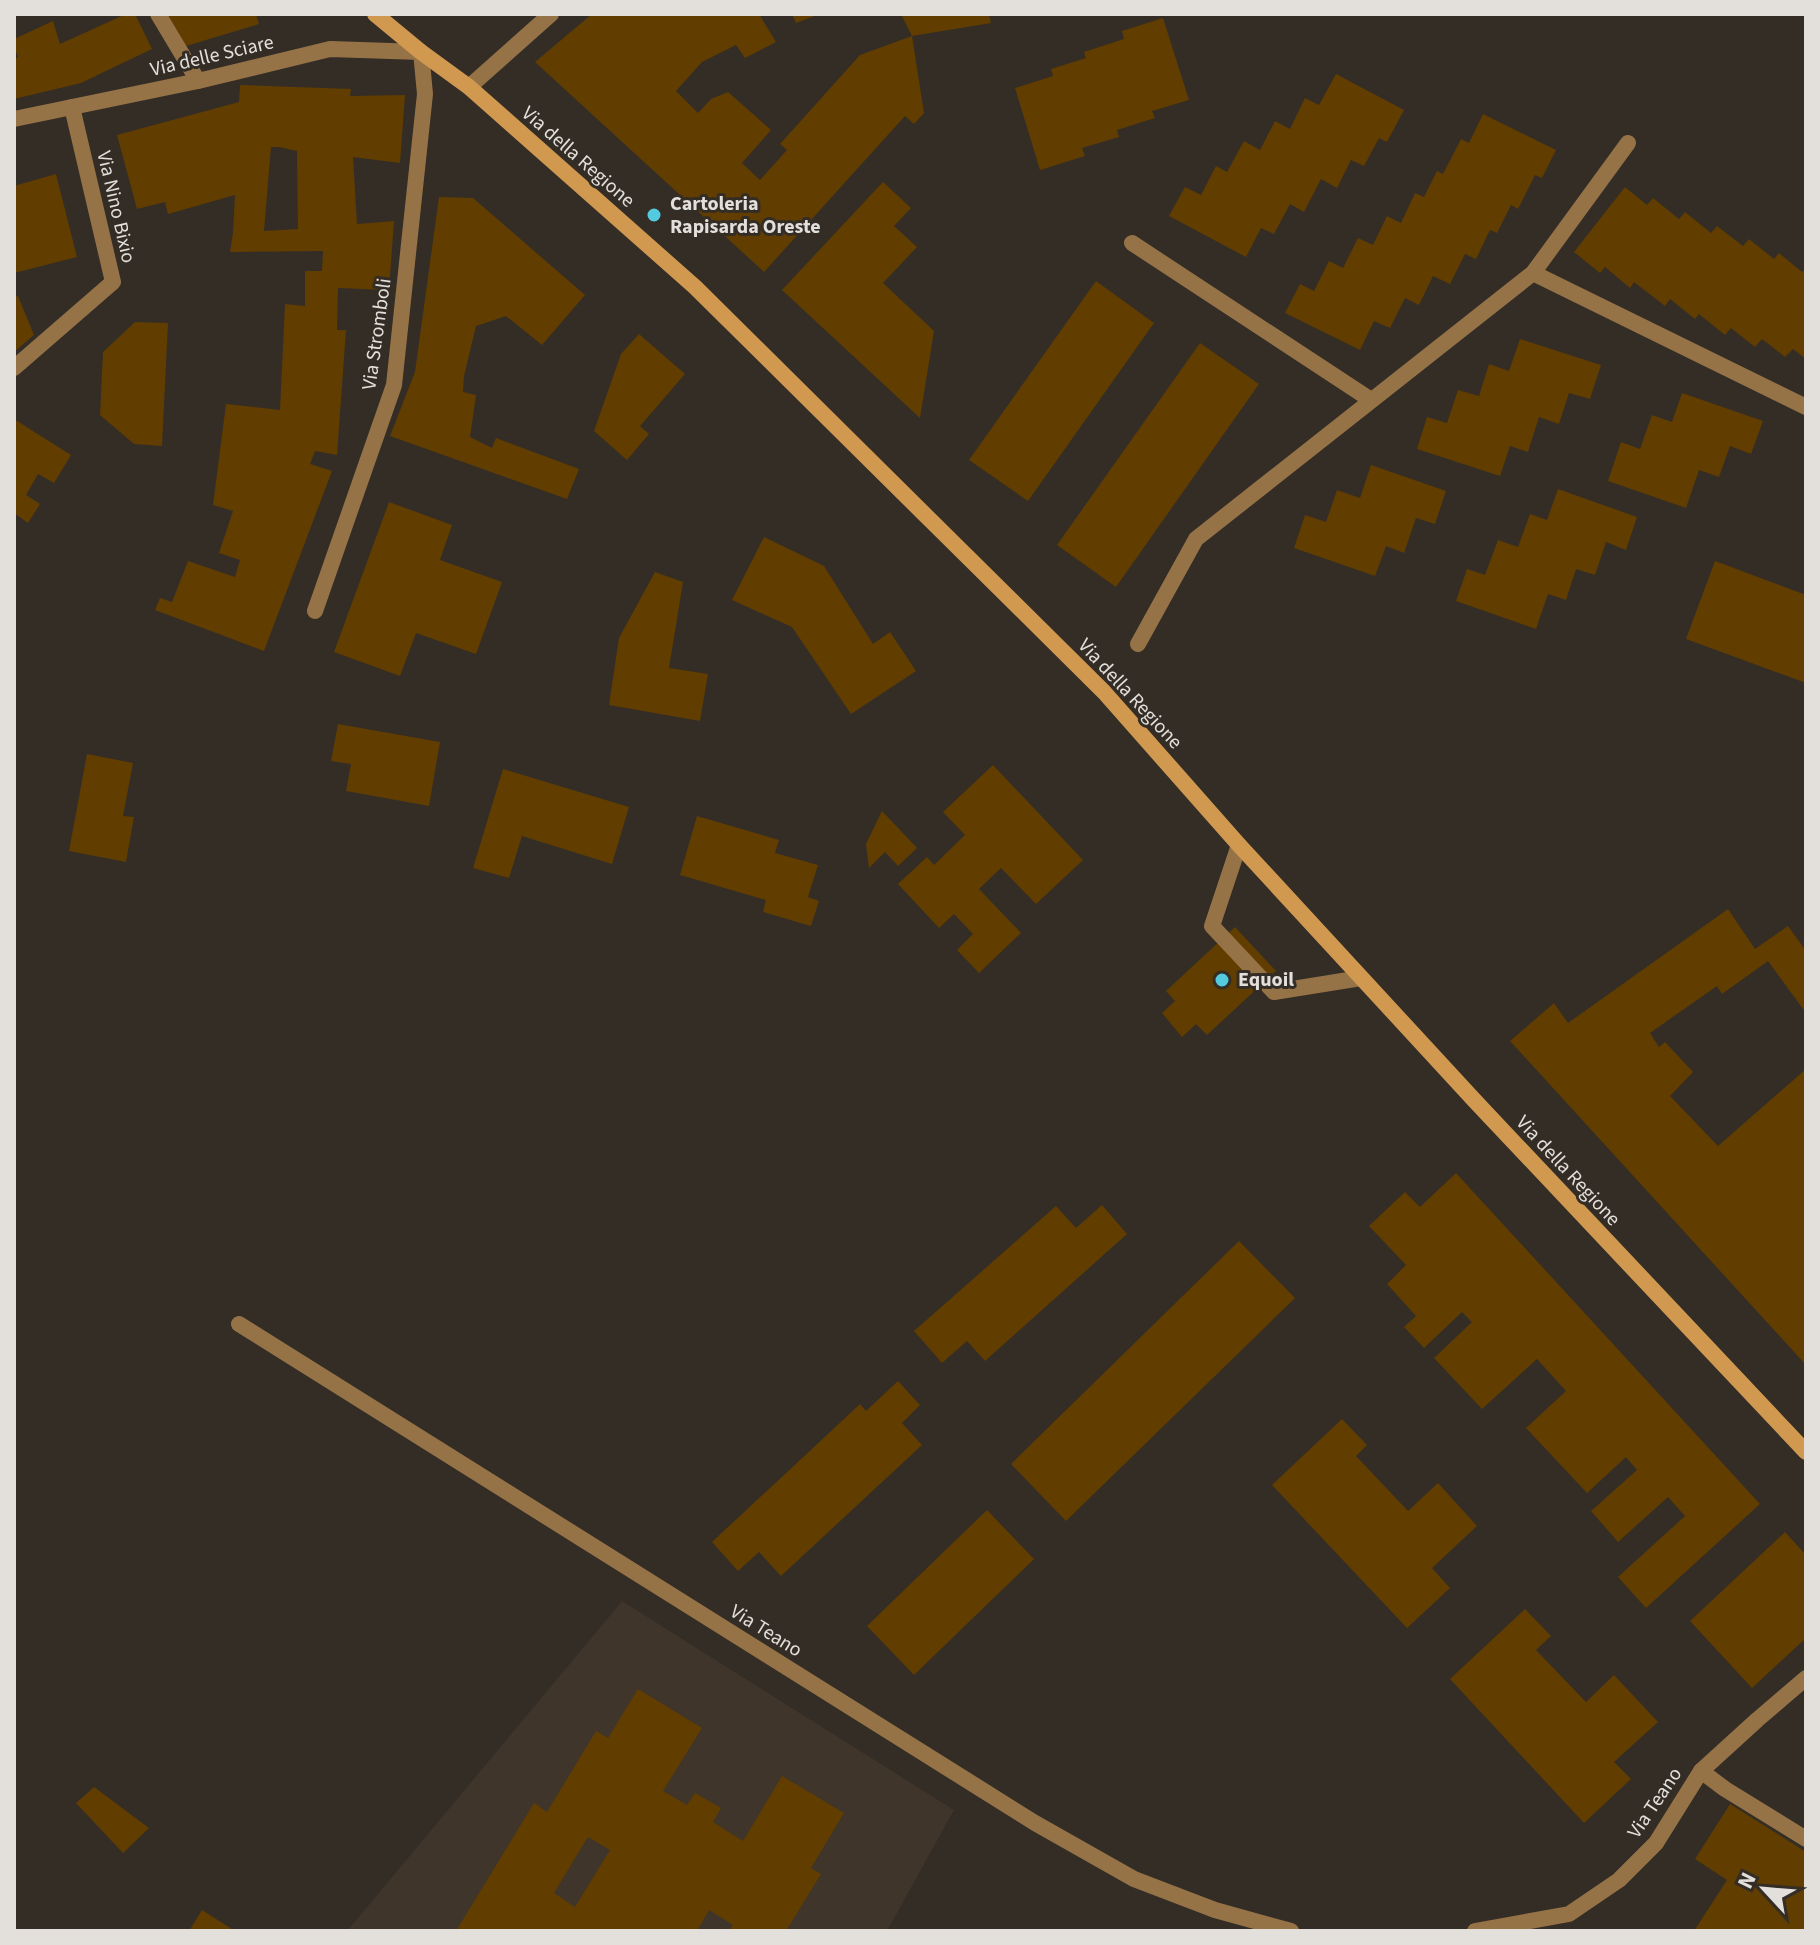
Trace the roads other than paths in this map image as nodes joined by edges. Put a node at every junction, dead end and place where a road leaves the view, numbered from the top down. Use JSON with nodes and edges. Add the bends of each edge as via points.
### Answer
{"nodes":[{"id":1,"x":158,"y":14,"type":"edge"},
{"id":2,"x":375,"y":14,"type":"edge"},
{"id":3,"x":551,"y":14,"type":"edge"},
{"id":4,"x":421,"y":52,"type":"junction"},
{"id":5,"x":198,"y":81,"type":"junction"},
{"id":6,"x":469,"y":87,"type":"junction"},
{"id":7,"x":72,"y":107,"type":"junction"},
{"id":8,"x":14,"y":119,"type":"edge"},
{"id":9,"x":1628,"y":143,"type":"dead end"},
{"id":10,"x":1132,"y":243,"type":"dead end"},
{"id":11,"x":1533,"y":273,"type":"junction"},
{"id":12,"x":14,"y":368,"type":"edge"},
{"id":13,"x":1371,"y":400,"type":"junction"},
{"id":14,"x":1806,"y":407,"type":"edge"},
{"id":15,"x":315,"y":611,"type":"dead end"},
{"id":16,"x":1138,"y":644,"type":"dead end"},
{"id":17,"x":1239,"y":845,"type":"junction"},
{"id":18,"x":1361,"y":978,"type":"junction"},
{"id":19,"x":239,"y":1324,"type":"dead end"},
{"id":20,"x":1806,"y":1452,"type":"edge"},
{"id":21,"x":1806,"y":1678,"type":"edge"},
{"id":22,"x":1701,"y":1771,"type":"junction"},
{"id":23,"x":1806,"y":1839,"type":"edge"},
{"id":24,"x":1291,"y":1931,"type":"edge"},
{"id":25,"x":1475,"y":1931,"type":"edge"}],
"edges":[{"from":1,"to":5,"type":"street"},
{"from":2,"to":4,"type":"main road","name":"Via della Regione"},
{"from":3,"to":6,"type":"street"},
{"from":4,"to":5,"type":"street","name":"Via delle Sciare","via":[[330,49]]},
{"from":4,"to":6,"type":"main road","name":"Via della Regione"},
{"from":4,"to":15,"type":"street","name":"Via Stromboli","via":[[425,94],[394,385]]},
{"from":5,"to":7,"type":"street","name":"Via delle Sciare"},
{"from":6,"to":17,"type":"main road","name":"Via della Regione","via":[[695,287],[1104,692]]},
{"from":7,"to":8,"type":"street","name":"Via delle Sciare"},
{"from":7,"to":12,"type":"street","name":"Via Nino Bixio","via":[[113,282]]},
{"from":9,"to":11,"type":"street"},
{"from":10,"to":13,"type":"street"},
{"from":11,"to":13,"type":"street"},
{"from":11,"to":14,"type":"street"},
{"from":13,"to":16,"type":"street","via":[[1196,539]]},
{"from":17,"to":18,"type":"main road","name":"Via della Regione"},
{"from":17,"to":18,"type":"street","via":[[1212,926],[1274,992]]},
{"from":18,"to":20,"type":"main road","name":"Via della Regione"},
{"from":19,"to":24,"type":"street","name":"Via Teano","via":[[1035,1823],[1134,1879]]},
{"from":21,"to":22,"type":"street","name":"Via Teano"},
{"from":22,"to":23,"type":"street"},
{"from":22,"to":25,"type":"street","name":"Via Teano","via":[[1656,1843],[1619,1880],[1569,1914]]}]}
